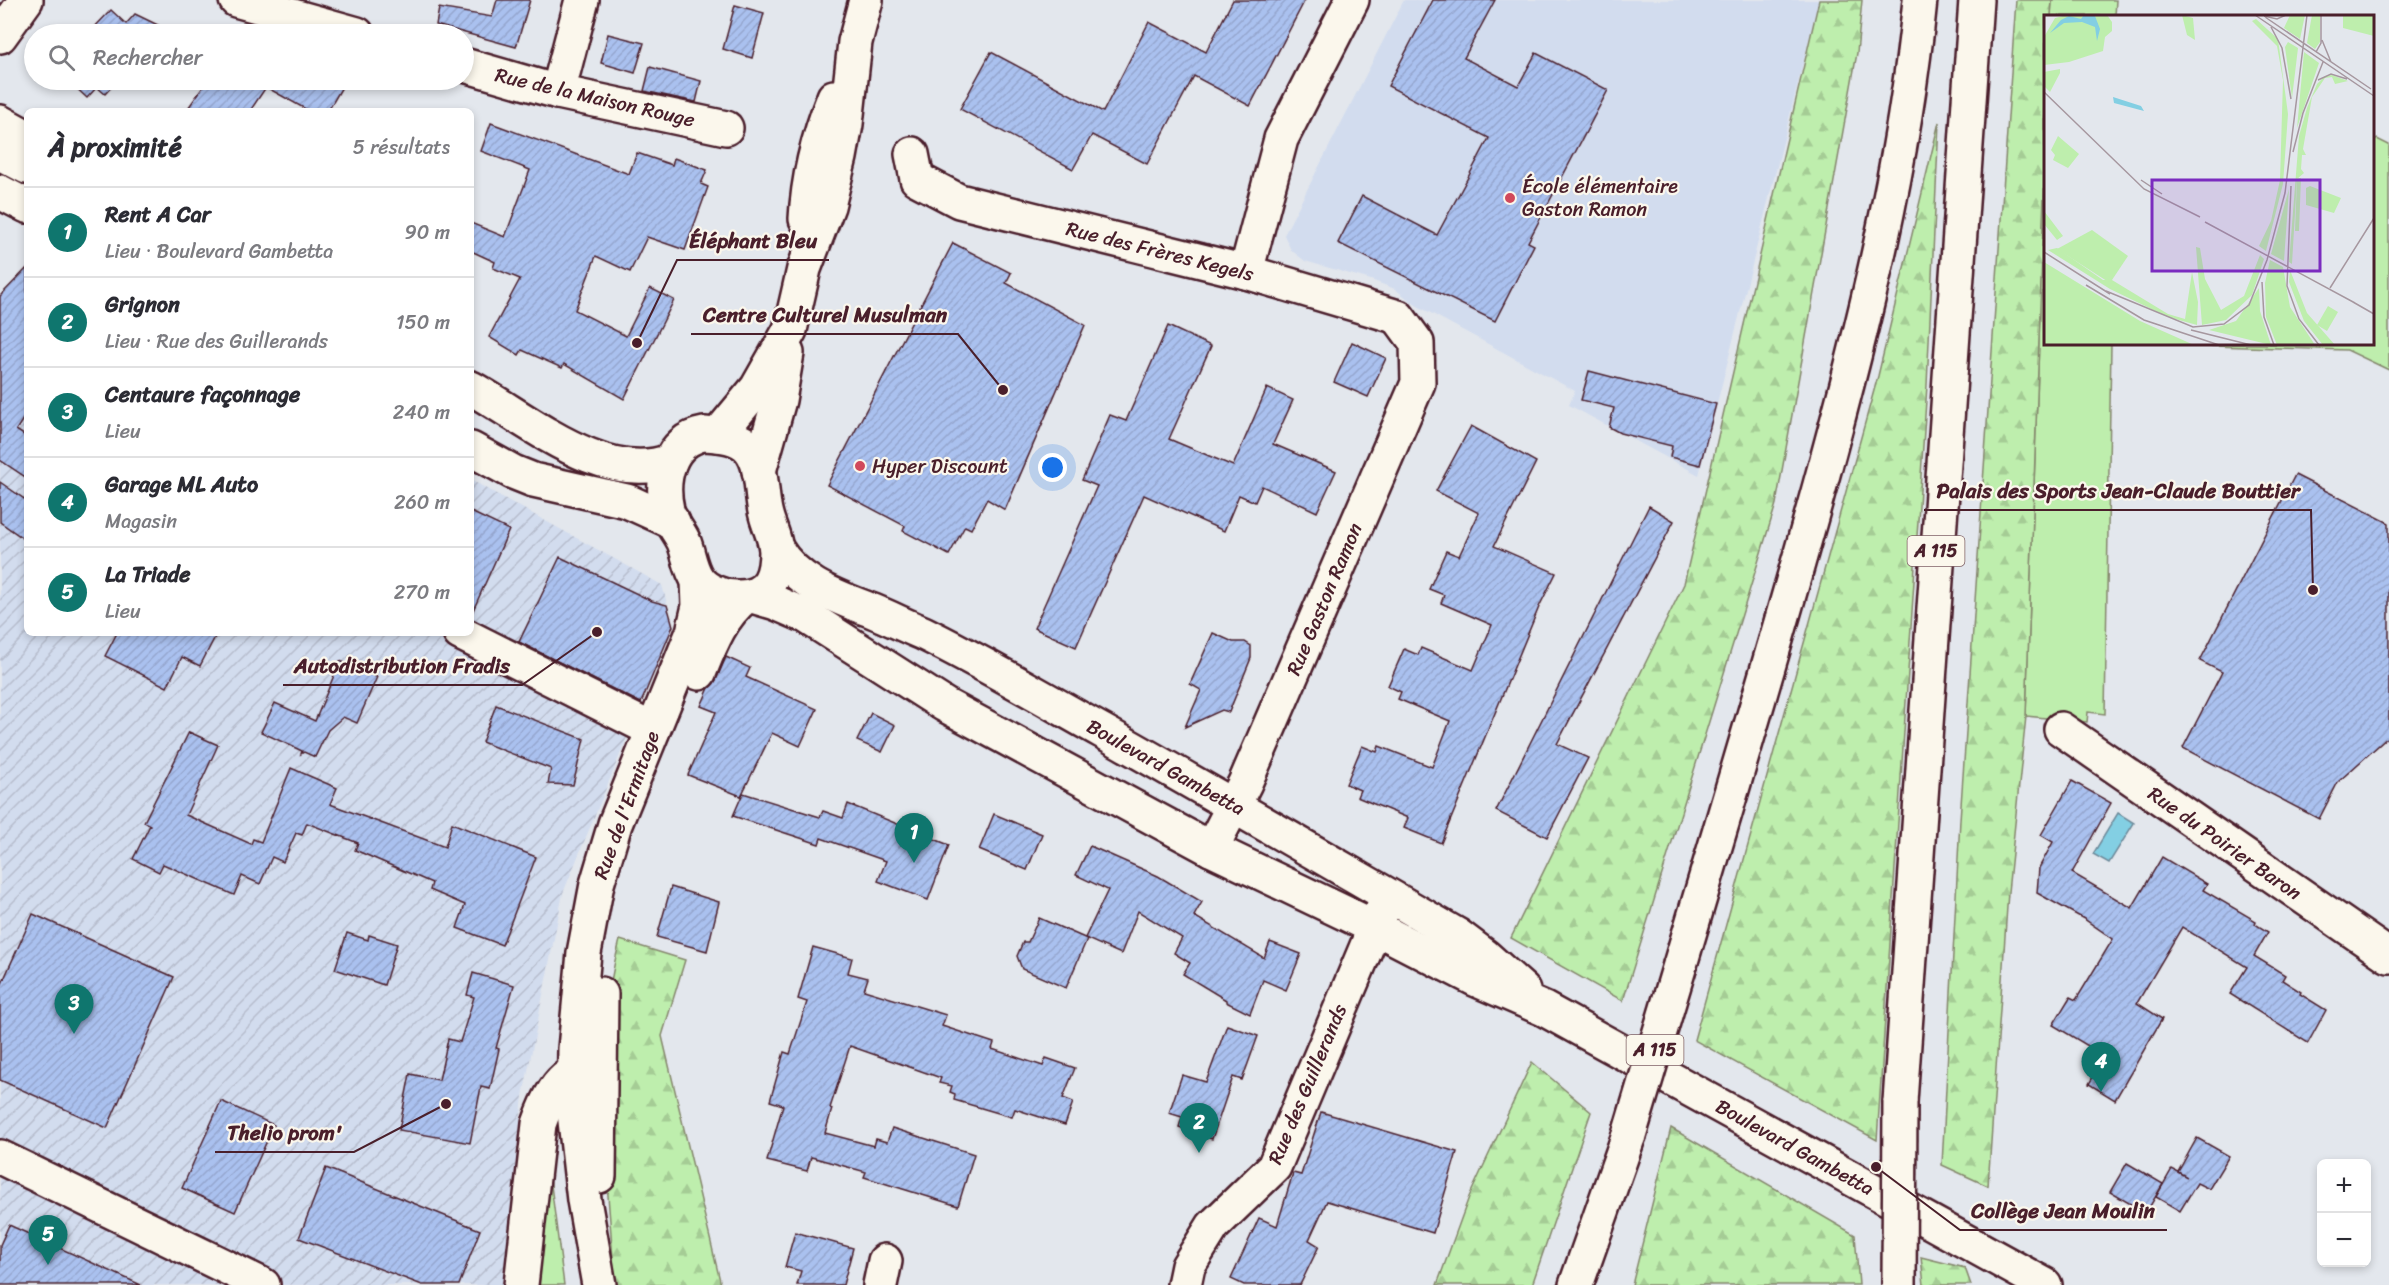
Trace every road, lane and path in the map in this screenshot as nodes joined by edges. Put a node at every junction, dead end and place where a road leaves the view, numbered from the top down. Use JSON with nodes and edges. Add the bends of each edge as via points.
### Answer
{"nodes":[{"id":1,"x":26,"y":0,"type":"edge"},
{"id":2,"x":236,"y":0,"type":"edge"},
{"id":3,"x":582,"y":0,"type":"edge"},
{"id":4,"x":866,"y":0,"type":"edge"},
{"id":5,"x":1352,"y":0,"type":"edge"},
{"id":6,"x":1920,"y":0,"type":"edge"},
{"id":7,"x":1976,"y":0,"type":"edge"},
{"id":8,"x":321,"y":24,"type":"edge"},
{"id":9,"x":0,"y":36,"type":"edge"},
{"id":10,"x":474,"y":68,"type":"edge"},
{"id":11,"x":558,"y":92,"type":"junction"},
{"id":12,"x":726,"y":128,"type":"dead end"},
{"id":13,"x":9,"y":135,"type":"edge"},
{"id":14,"x":912,"y":154,"type":"dead end"},
{"id":15,"x":24,"y":162,"type":"edge"},
{"id":16,"x":0,"y":192,"type":"edge"},
{"id":17,"x":24,"y":204,"type":"edge"},
{"id":18,"x":1246,"y":272,"type":"junction"},
{"id":19,"x":790,"y":330,"type":"junction"},
{"id":20,"x":1417,"y":343,"type":"joint"},
{"id":21,"x":474,"y":390,"type":"edge"},
{"id":22,"x":718,"y":435,"type":"junction"},
{"id":23,"x":474,"y":451,"type":"edge"},
{"id":24,"x":670,"y":461,"type":"junction"},
{"id":25,"x":759,"y":471,"type":"junction"},
{"id":26,"x":672,"y":522,"type":"junction"},
{"id":27,"x":776,"y":549,"type":"junction"},
{"id":28,"x":698,"y":580,"type":"junction"},
{"id":29,"x":749,"y":596,"type":"junction"},
{"id":30,"x":466,"y":636,"type":"edge"},
{"id":31,"x":2061,"y":729,"type":"dead end"},
{"id":32,"x":653,"y":730,"type":"junction"},
{"id":33,"x":1234,"y":806,"type":"junction"},
{"id":34,"x":1210,"y":849,"type":"junction"},
{"id":35,"x":1388,"y":896,"type":"junction"},
{"id":36,"x":1374,"y":927,"type":"junction"},
{"id":37,"x":2389,"y":956,"type":"edge"},
{"id":38,"x":1544,"y":1009,"type":"junction"},
{"id":39,"x":586,"y":1071,"type":"junction"},
{"id":40,"x":1629,"y":1135,"type":"junction"},
{"id":41,"x":0,"y":1157,"type":"edge"},
{"id":42,"x":263,"y":1285,"type":"edge"},
{"id":43,"x":521,"y":1285,"type":"edge"},
{"id":44,"x":599,"y":1285,"type":"edge"},
{"id":45,"x":1184,"y":1285,"type":"edge"},
{"id":46,"x":1576,"y":1285,"type":"edge"},
{"id":47,"x":1598,"y":1285,"type":"edge"},
{"id":48,"x":1899,"y":1285,"type":"edge"},
{"id":49,"x":2045,"y":1285,"type":"edge"}],
"edges":[{"from":1,"to":9,"type":"main road"},
{"from":2,"to":8,"type":"main road"},
{"from":3,"to":11,"type":"main road"},
{"from":4,"to":19,"type":"main road","via":[[816,152],[807,201],[804,269]]},
{"from":5,"to":18,"type":"main road","via":[[1281,139]]},
{"from":6,"to":40,"type":"main road","number":"A 115","bridge":true,"via":[[1895,176],[1853,367]]},
{"from":7,"to":48,"type":"main road","number":"A 115","bridge":true,"via":[[1900,1102]]},
{"from":10,"to":11,"type":"main road","name":"Rue de la Maison Rouge"},
{"from":11,"to":12,"type":"main road","name":"Rue de la Maison Rouge"},
{"from":13,"to":15,"type":"main road"},
{"from":14,"to":18,"type":"main road","name":"Rue des Frères Kegels","via":[[917,179],[959,201]]},
{"from":16,"to":17,"type":"main road"},
{"from":18,"to":20,"type":"main road","name":"Rue des Frères Kegels","via":[[1398,317]]},
{"from":19,"to":22,"type":"main road","via":[[757,388]]},
{"from":19,"to":25,"type":"main road","via":[[779,400]]},
{"from":20,"to":33,"type":"main road","name":"Rue Gaston Ramon","via":[[1418,383]]},
{"from":21,"to":24,"type":"main road","via":[[562,444],[599,460],[647,465]]},
{"from":22,"to":24,"type":"main road","via":[[693,436]]},
{"from":22,"to":25,"type":"main road","via":[[742,442]]},
{"from":23,"to":26,"type":"main road","via":[[533,480],[627,501]]},
{"from":24,"to":26,"type":"main road","via":[[665,493]]},
{"from":25,"to":27,"type":"main road"},
{"from":26,"to":28,"type":"main road"},
{"from":27,"to":29,"type":"main road","via":[[771,580],[765,589]]},
{"from":27,"to":33,"type":"main road","name":"Boulevard Gambetta","via":[[811,584],[924,634]]},
{"from":28,"to":29,"type":"main road","via":[[723,594]]},
{"from":28,"to":32,"type":"main road","name":"Rue de l'Ermitage","via":[[699,606],[693,632]]},
{"from":29,"to":34,"type":"main road","name":"Boulevard Gambetta","via":[[806,616],[945,705]]},
{"from":29,"to":39,"type":"main road","name":"Rue de l'Ermitage","via":[[734,605],[716,633],[656,774],[625,863],[610,925]]},
{"from":30,"to":32,"type":"main road"},
{"from":31,"to":37,"type":"main road","name":"Rue du Poirier Baron"},
{"from":32,"to":39,"type":"main road","name":"Rue de l'Ermitage","via":[[615,824],[597,884],[584,953]]},
{"from":33,"to":34,"type":"main road","name":"Rue Gaston Ramon"},
{"from":33,"to":35,"type":"main road","name":"Boulevard Gambetta"},
{"from":34,"to":36,"type":"main road","name":"Boulevard Gambetta"},
{"from":35,"to":36,"type":"main road","name":"Rue des Guillerands"},
{"from":35,"to":38,"type":"main road","name":"Boulevard Gambetta","via":[[1466,942]]},
{"from":36,"to":38,"type":"main road","name":"Boulevard Gambetta"},
{"from":36,"to":45,"type":"main road","name":"Rue des Guillerands","via":[[1274,1167],[1213,1226],[1188,1266]]},
{"from":38,"to":49,"type":"main road","name":"Boulevard Gambetta"},
{"from":39,"to":43,"type":"main road","via":[[565,1078],[546,1105],[539,1124]]},
{"from":39,"to":44,"type":"main road","name":"Rue de l'Ermitage"},
{"from":40,"to":46,"type":"main road"},
{"from":40,"to":47,"type":"main road","number":"A 115"},
{"from":41,"to":42,"type":"main road"}]}
